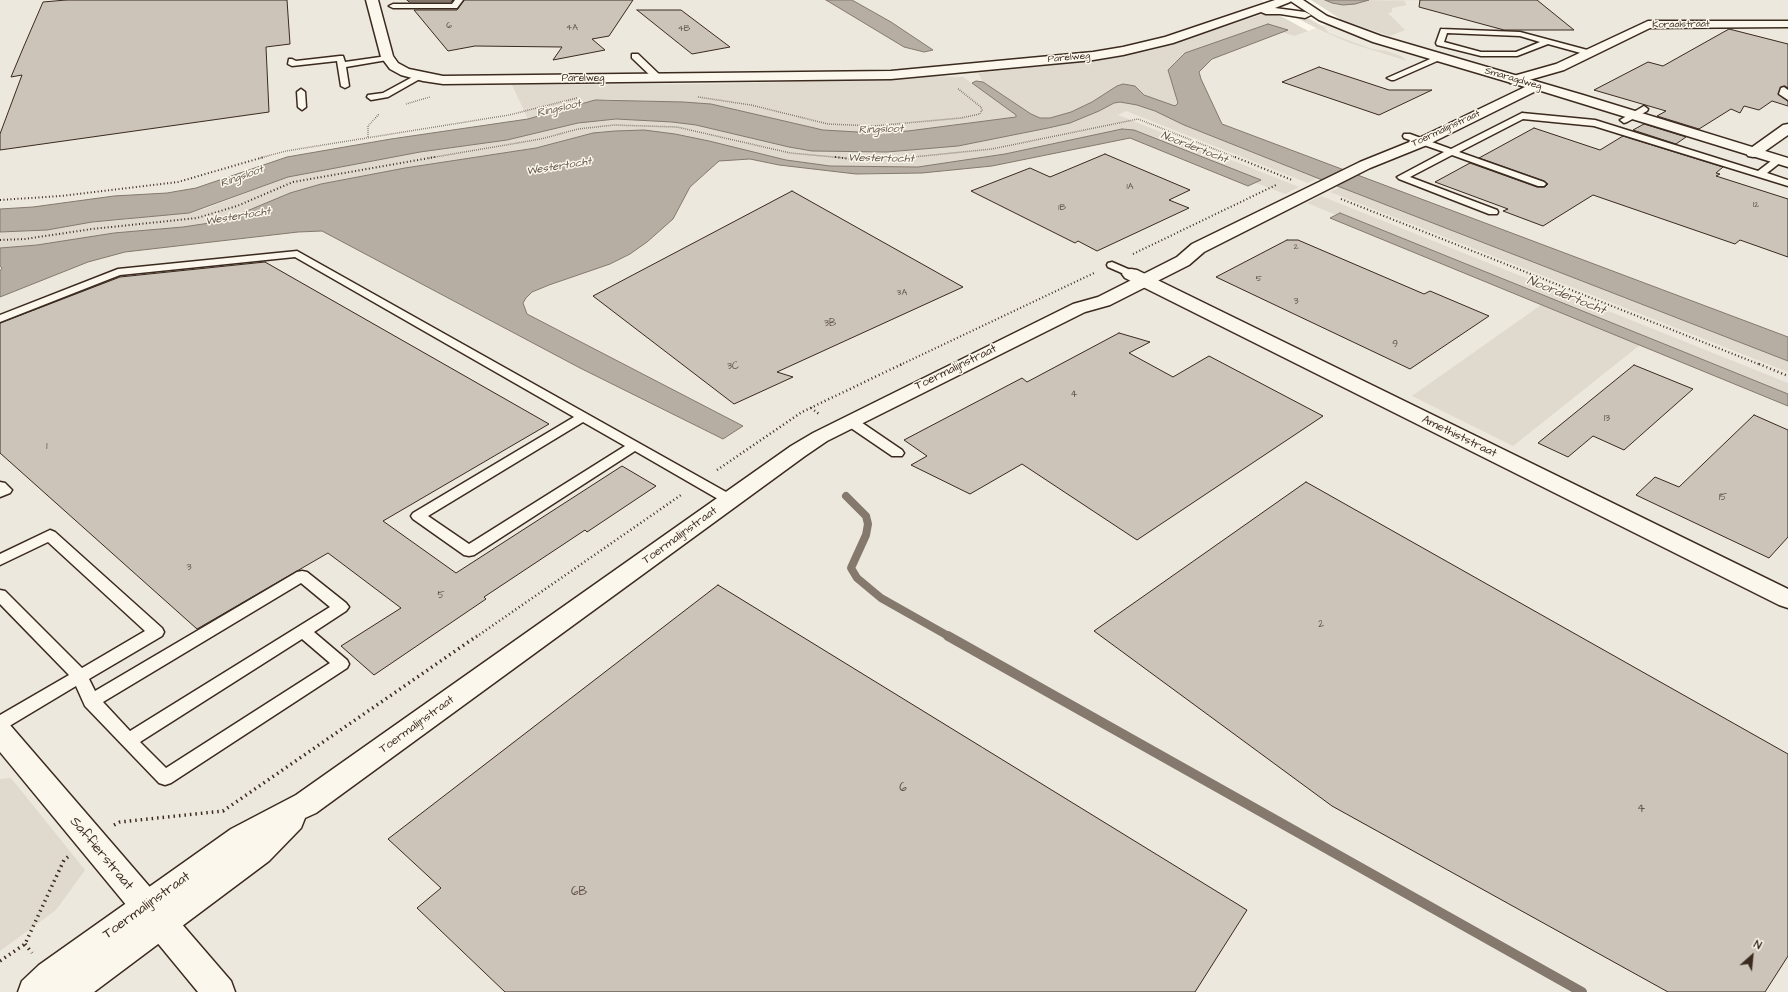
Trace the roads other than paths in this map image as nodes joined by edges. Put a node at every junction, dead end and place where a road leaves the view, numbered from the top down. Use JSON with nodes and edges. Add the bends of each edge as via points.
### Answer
{"nodes":[{"id":1,"x":399,"y":0,"type":"edge"},
{"id":2,"x":459,"y":0,"type":"edge"},
{"id":3,"x":1262,"y":0,"type":"edge"},
{"id":4,"x":1287,"y":0,"type":"edge"},
{"id":5,"x":381,"y":5,"type":"edge"},
{"id":6,"x":1255,"y":12,"type":"junction"},
{"id":7,"x":1305,"y":15,"type":"junction"},
{"id":8,"x":1788,"y":24,"type":"edge"},
{"id":9,"x":1546,"y":42,"type":"junction"},
{"id":10,"x":1588,"y":53,"type":"junction"},
{"id":11,"x":635,"y":56,"type":"dead end"},
{"id":12,"x":388,"y":58,"type":"junction"},
{"id":13,"x":1435,"y":60,"type":"junction"},
{"id":14,"x":292,"y":61,"type":"dead end"},
{"id":15,"x":341,"y":64,"type":"junction"},
{"id":16,"x":1560,"y":67,"type":"junction"},
{"id":17,"x":845,"y":75,"type":"junction"},
{"id":18,"x":421,"y":76,"type":"junction"},
{"id":19,"x":1391,"y":78,"type":"dead end"},
{"id":20,"x":659,"y":79,"type":"junction"},
{"id":21,"x":1506,"y":84,"type":"junction"},
{"id":22,"x":345,"y":86,"type":"dead end"},
{"id":23,"x":1532,"y":89,"type":"junction"},
{"id":24,"x":301,"y":92,"type":"dead end"},
{"id":25,"x":371,"y":97,"type":"dead end"},
{"id":26,"x":302,"y":107,"type":"dead end"},
{"id":27,"x":1437,"y":120,"type":"dead end"},
{"id":28,"x":1788,"y":128,"type":"edge"},
{"id":29,"x":1407,"y":136,"type":"junction"},
{"id":30,"x":1422,"y":142,"type":"junction"},
{"id":31,"x":1452,"y":152,"type":"junction"},
{"id":32,"x":1753,"y":153,"type":"junction"},
{"id":33,"x":1783,"y":162,"type":"edge"},
{"id":34,"x":1361,"y":167,"type":"junction"},
{"id":35,"x":1760,"y":174,"type":"junction"},
{"id":36,"x":1788,"y":182,"type":"edge"},
{"id":37,"x":1541,"y":184,"type":"dead end"},
{"id":38,"x":1493,"y":212,"type":"dead end"},
{"id":39,"x":1112,"y":265,"type":"dead end"},
{"id":40,"x":1137,"y":277,"type":"junction"},
{"id":41,"x":0,"y":319,"type":"edge"},
{"id":42,"x":583,"y":417,"type":"junction"},
{"id":43,"x":850,"y":421,"type":"junction"},
{"id":44,"x":634,"y":446,"type":"junction"},
{"id":45,"x":897,"y":453,"type":"dead end"},
{"id":46,"x":0,"y":486,"type":"edge"},
{"id":47,"x":0,"y":493,"type":"edge"},
{"id":48,"x":730,"y":500,"type":"junction"},
{"id":49,"x":0,"y":560,"type":"edge"},
{"id":50,"x":0,"y":595,"type":"edge"},
{"id":51,"x":1788,"y":599,"type":"edge"},
{"id":52,"x":303,"y":631,"type":"junction"},
{"id":53,"x":80,"y":676,"type":"junction"},
{"id":54,"x":91,"y":701,"type":"junction"},
{"id":55,"x":0,"y":722,"type":"edge"},
{"id":56,"x":0,"y":733,"type":"edge"},
{"id":57,"x":128,"y":740,"type":"junction"},
{"id":58,"x":153,"y":915,"type":"junction"},
{"id":59,"x":34,"y":992,"type":"edge"},
{"id":60,"x":67,"y":992,"type":"edge"},
{"id":61,"x":219,"y":992,"type":"edge"}],
"edges":[{"from":1,"to":5,"type":"lane"},
{"from":2,"to":5,"type":"lane","via":[[454,6]]},
{"from":3,"to":17,"type":"street","name":"Parelweg","via":[[1153,34],[1115,43],[1019,57]]},
{"from":4,"to":6,"type":"street","name":"Parelweg"},
{"from":4,"to":7,"type":"street","name":"Smaragdweg"},
{"from":4,"to":13,"type":"street","name":"Smaragdweg","via":[[1350,30]]},
{"from":5,"to":12,"type":"street"},
{"from":6,"to":7,"type":"street","name":"Smaragdweg","via":[[1280,11]]},
{"from":6,"to":17,"type":"street","name":"Parelweg","via":[[1169,40],[1116,53],[917,73]]},
{"from":7,"to":13,"type":"street","name":"Smaragdweg","via":[[1354,37]]},
{"from":8,"to":10,"type":"street","name":"Koraalstraat","via":[[1648,25]]},
{"from":9,"to":9,"type":"lane","via":[[1520,34],[1444,31],[1440,43],[1481,54],[1517,54]]},
{"from":9,"to":10,"type":"lane"},
{"from":10,"to":16,"type":"street","name":"Koraalstraat"},
{"from":11,"to":20,"type":"lane"},
{"from":12,"to":15,"type":"lane"},
{"from":12,"to":18,"type":"street","name":"Parelweg","via":[[399,70]]},
{"from":13,"to":19,"type":"lane"},
{"from":13,"to":21,"type":"street","name":"Smaragdweg"},
{"from":14,"to":15,"type":"lane","via":[[292,64],[340,58]]},
{"from":15,"to":22,"type":"lane"},
{"from":16,"to":21,"type":"street","name":"Koraalstraat"},
{"from":16,"to":23,"type":"street","name":"Koraalstraat","via":[[1548,81]]},
{"from":17,"to":20,"type":"street","name":"Parelweg"},
{"from":18,"to":20,"type":"street","name":"Parelweg","via":[[444,80]]},
{"from":18,"to":25,"type":"lane","via":[[385,94]]},
{"from":21,"to":23,"type":"street","name":"Smaragdweg"},
{"from":23,"to":30,"type":"street","name":"Toermalijnstraat"},
{"from":23,"to":32,"type":"street","name":"Smaragdweg","via":[[1634,115]]},
{"from":24,"to":26,"type":"lane"},
{"from":27,"to":29,"type":"street","name":"Toermalijnstraat"},
{"from":28,"to":32,"type":"street"},
{"from":29,"to":30,"type":"lane"},
{"from":29,"to":34,"type":"street","name":"Toermalijnstraat"},
{"from":30,"to":31,"type":"lane"},
{"from":30,"to":34,"type":"street","name":"Toermalijnstraat"},
{"from":31,"to":35,"type":"lane","via":[[1522,116],[1595,123]]},
{"from":31,"to":37,"type":"lane"},
{"from":31,"to":38,"type":"lane","via":[[1402,176]]},
{"from":32,"to":33,"type":"street","name":"Smaragdweg"},
{"from":33,"to":35,"type":"lane"},
{"from":34,"to":40,"type":"street","name":"Toermalijnstraat","via":[[1198,248],[1183,261]]},
{"from":35,"to":36,"type":"lane"},
{"from":39,"to":40,"type":"lane"},
{"from":40,"to":43,"type":"street","name":"Toermalijnstraat","via":[[1104,301],[1078,308]]},
{"from":40,"to":51,"type":"street","name":"Amethiststraat"},
{"from":41,"to":42,"type":"lane","via":[[118,272],[297,254]]},
{"from":42,"to":44,"type":"lane"},
{"from":42,"to":44,"type":"lane","via":[[418,516],[469,551]]},
{"from":43,"to":45,"type":"lane"},
{"from":43,"to":48,"type":"street","name":"Toermalijnstraat","via":[[798,451]]},
{"from":44,"to":48,"type":"lane"},
{"from":46,"to":47,"type":"lane","via":[[5,490]]},
{"from":48,"to":58,"type":"street","name":"Toermalijnstraat","via":[[306,804],[258,852]]},
{"from":49,"to":53,"type":"lane","via":[[50,535],[156,632]]},
{"from":50,"to":53,"type":"lane"},
{"from":52,"to":54,"type":"lane","via":[[341,607],[302,576]]},
{"from":52,"to":57,"type":"lane"},
{"from":52,"to":57,"type":"lane","via":[[341,664],[165,778]]},
{"from":53,"to":54,"type":"lane"},
{"from":53,"to":55,"type":"lane"},
{"from":54,"to":57,"type":"lane"},
{"from":56,"to":58,"type":"street","name":"Saffierstraat"},
{"from":58,"to":59,"type":"street","name":"Toermalijnstraat","via":[[50,976]]},
{"from":58,"to":60,"type":"street","name":"Toermalijnstraat"},
{"from":58,"to":61,"type":"street","name":"Saffierstraat"}]}
